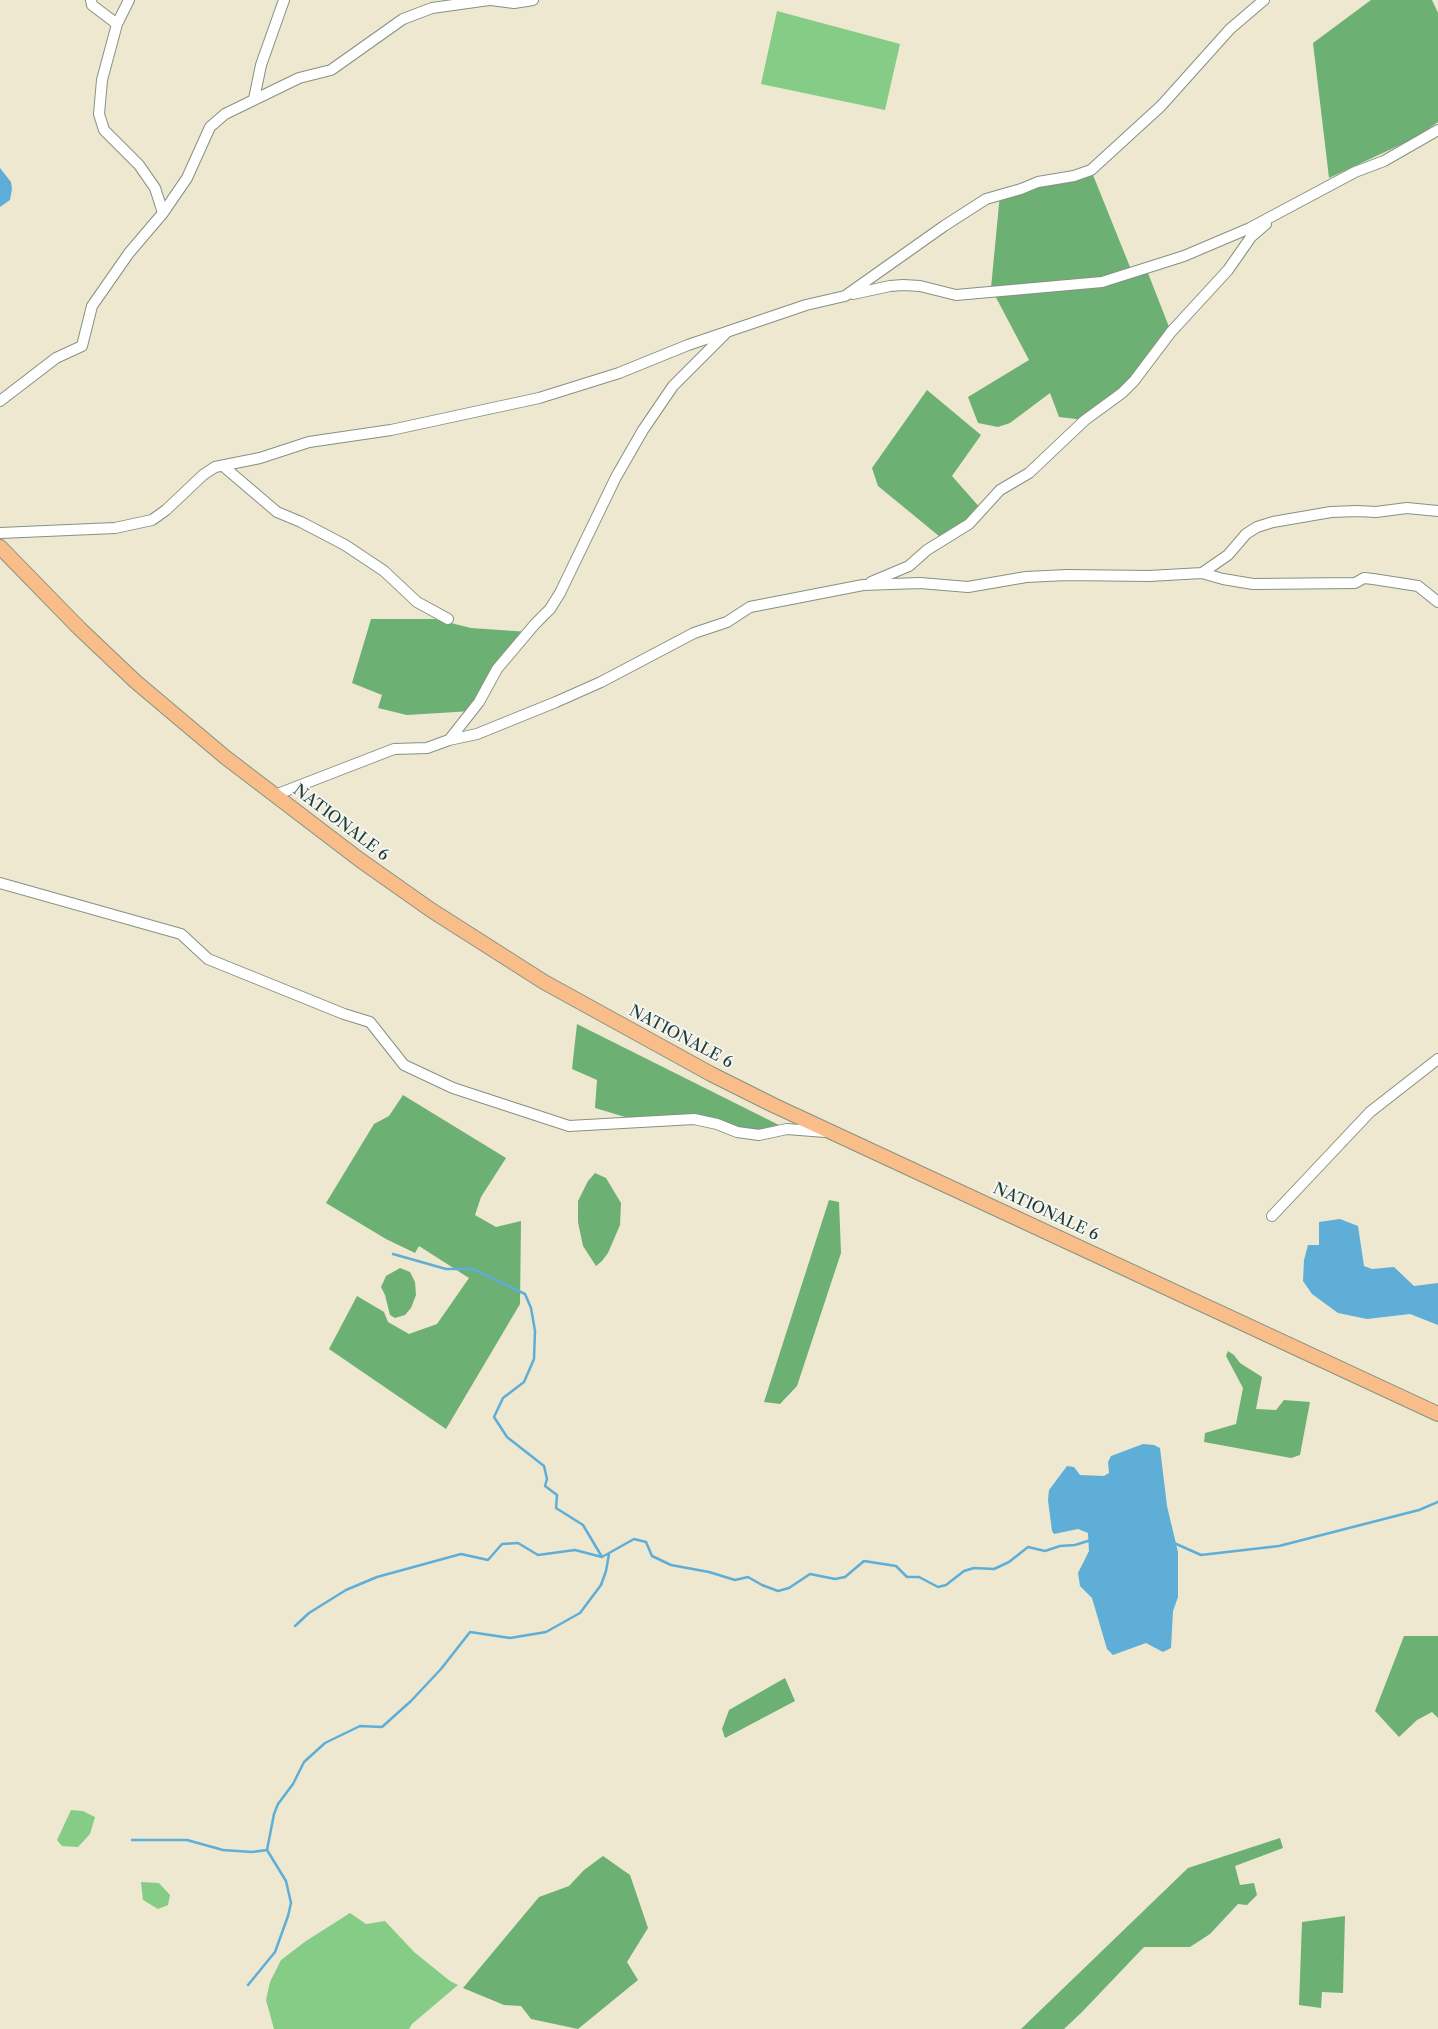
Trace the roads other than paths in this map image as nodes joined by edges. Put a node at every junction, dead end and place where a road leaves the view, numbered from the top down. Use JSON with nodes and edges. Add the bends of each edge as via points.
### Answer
{"nodes":[{"id":1,"x":91,"y":0,"type":"edge"},
{"id":2,"x":129,"y":0,"type":"edge"},
{"id":3,"x":284,"y":0,"type":"edge"},
{"id":4,"x":490,"y":0,"type":"edge"},
{"id":5,"x":534,"y":0,"type":"edge"},
{"id":6,"x":1264,"y":0,"type":"edge"},
{"id":7,"x":117,"y":24,"type":"junction"},
{"id":8,"x":254,"y":99,"type":"junction"},
{"id":9,"x":1438,"y":130,"type":"edge"},
{"id":10,"x":163,"y":213,"type":"junction"},
{"id":11,"x":1276,"y":215,"type":"junction"},
{"id":12,"x":845,"y":296,"type":"junction"},
{"id":13,"x":727,"y":332,"type":"junction"},
{"id":14,"x":0,"y":401,"type":"edge"},
{"id":15,"x":223,"y":466,"type":"junction"},
{"id":16,"x":1438,"y":511,"type":"edge"},
{"id":17,"x":0,"y":524,"type":"edge"},
{"id":18,"x":4,"y":533,"type":"edge"},
{"id":19,"x":0,"y":547,"type":"edge"},
{"id":20,"x":1202,"y":573,"type":"junction"},
{"id":21,"x":863,"y":585,"type":"junction"},
{"id":22,"x":1438,"y":602,"type":"edge"},
{"id":23,"x":448,"y":619,"type":"dead end"},
{"id":24,"x":448,"y":740,"type":"junction"},
{"id":25,"x":275,"y":795,"type":"junction"},
{"id":26,"x":0,"y":884,"type":"edge"},
{"id":27,"x":1438,"y":1059,"type":"edge"},
{"id":28,"x":835,"y":1133,"type":"junction"},
{"id":29,"x":1272,"y":1216,"type":"dead end"},
{"id":30,"x":1438,"y":1414,"type":"edge"}],
"edges":[{"from":1,"to":7,"type":"street","via":[[92,5]]},
{"from":2,"to":7,"type":"street"},
{"from":3,"to":8,"type":"street","via":[[261,65]]},
{"from":4,"to":5,"type":"street","via":[[514,3]]},
{"from":4,"to":8,"type":"street","via":[[432,8],[403,19],[331,70],[299,78]]},
{"from":6,"to":12,"type":"street","via":[[1230,29],[1161,106],[1090,170],[986,199]]},
{"from":7,"to":10,"type":"street","via":[[102,80],[99,114],[104,130],[140,165],[150,180]]},
{"from":8,"to":10,"type":"street","via":[[225,114],[210,127],[187,178]]},
{"from":9,"to":11,"type":"street"},
{"from":10,"to":14,"type":"street","via":[[129,253],[92,306],[82,346],[56,358]]},
{"from":11,"to":12,"type":"street","via":[[1184,256],[1102,282],[956,295],[904,285]]},
{"from":11,"to":21,"type":"street","via":[[1251,237],[1228,270],[1171,332],[1122,393],[1085,420],[1029,473],[1000,490],[969,524],[927,550],[909,566]]},
{"from":12,"to":13,"type":"street","via":[[806,305]]},
{"from":13,"to":15,"type":"street","via":[[618,373],[539,398],[391,430],[309,442]]},
{"from":13,"to":24,"type":"street","via":[[673,386],[616,477],[550,609],[498,669],[479,702]]},
{"from":15,"to":18,"type":"street","via":[[203,475],[152,520],[115,528]]},
{"from":15,"to":23,"type":"street","via":[[277,512],[345,545],[384,571],[417,602]]},
{"from":16,"to":20,"type":"street","via":[[1406,508],[1376,512],[1357,510],[1273,522],[1246,534],[1228,555]]},
{"from":17,"to":18,"type":"street"},
{"from":19,"to":25,"type":"main road","name":"NATIONALE 6","via":[[136,682]]},
{"from":20,"to":21,"type":"street","via":[[1026,577],[968,587],[920,583]]},
{"from":20,"to":22,"type":"street","via":[[1253,584],[1355,583],[1364,578],[1373,579],[1418,586]]},
{"from":21,"to":24,"type":"street","via":[[750,607],[727,622],[688,636],[556,702],[477,734]]},
{"from":24,"to":25,"type":"street","via":[[427,748],[394,749]]},
{"from":25,"to":28,"type":"main road","name":"NATIONALE 6","via":[[415,899],[544,982],[711,1074]]},
{"from":26,"to":28,"type":"street","via":[[181,934],[208,960],[370,1022],[404,1065],[453,1088],[569,1126],[694,1119],[759,1135],[787,1129]]},
{"from":27,"to":29,"type":"street","via":[[1370,1112]]},
{"from":28,"to":30,"type":"main road","name":"NATIONALE 6"}]}
